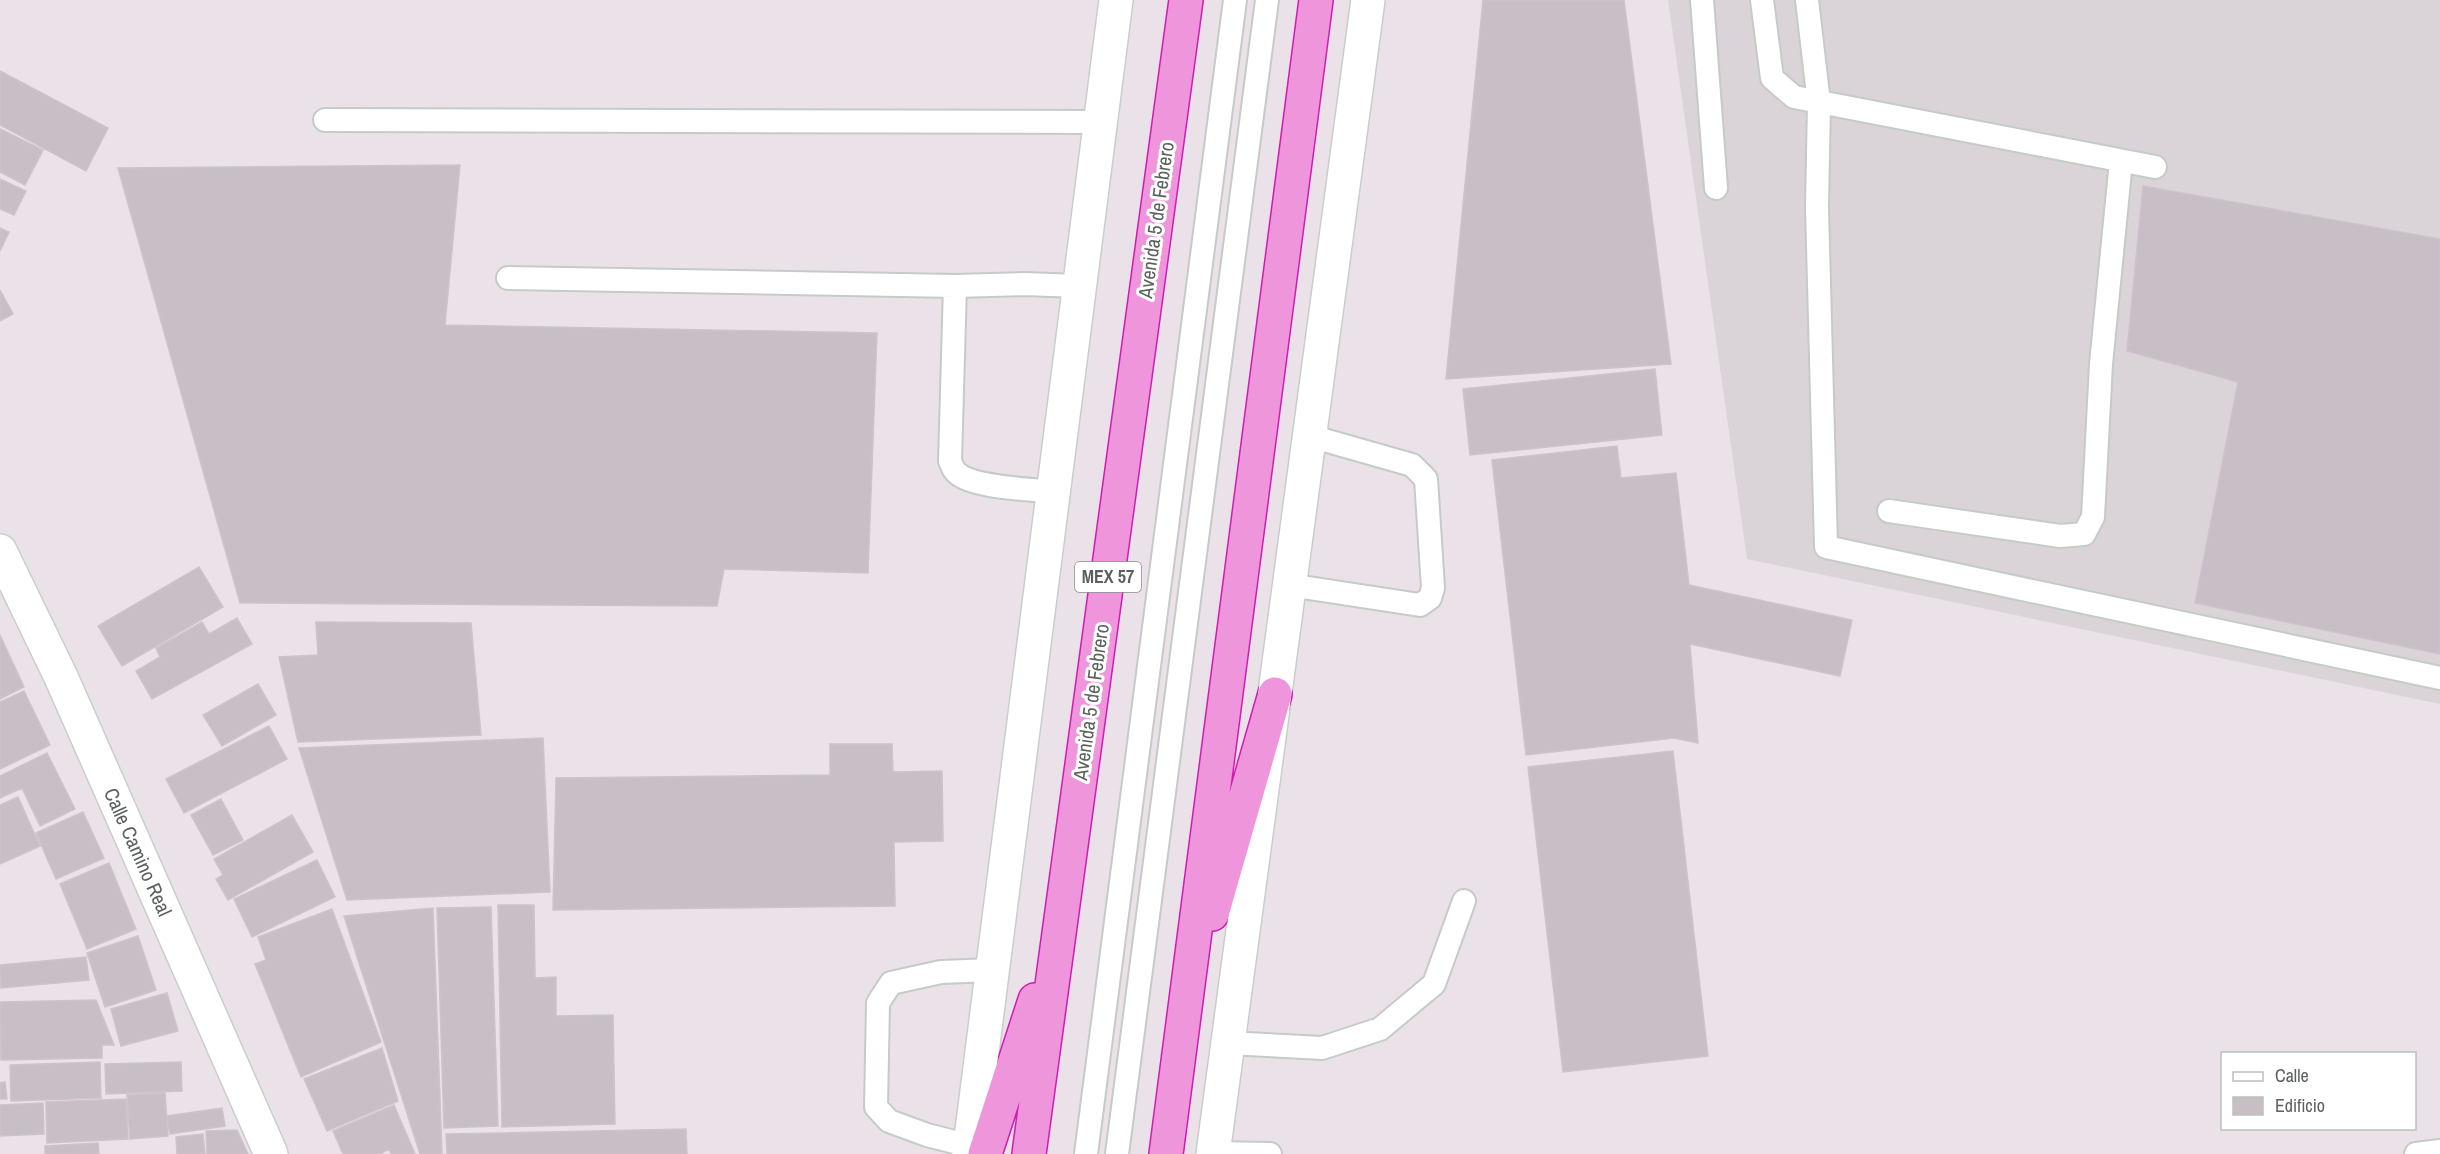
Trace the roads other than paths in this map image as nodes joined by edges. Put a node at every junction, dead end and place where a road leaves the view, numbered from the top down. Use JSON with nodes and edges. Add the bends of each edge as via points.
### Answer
{"nodes":[{"id":1,"x":1116,"y":0,"type":"edge"},
{"id":2,"x":1186,"y":0,"type":"edge"},
{"id":3,"x":1235,"y":0,"type":"edge"},
{"id":4,"x":1267,"y":0,"type":"edge"},
{"id":5,"x":1316,"y":0,"type":"edge"},
{"id":6,"x":1368,"y":0,"type":"edge"},
{"id":7,"x":1702,"y":0,"type":"edge"},
{"id":8,"x":1762,"y":0,"type":"edge"},
{"id":9,"x":1807,"y":0,"type":"edge"},
{"id":10,"x":1819,"y":104,"type":"junction"},
{"id":11,"x":325,"y":120,"type":"dead end"},
{"id":12,"x":1100,"y":122,"type":"junction"},
{"id":13,"x":2121,"y":161,"type":"junction"},
{"id":14,"x":2156,"y":167,"type":"dead end"},
{"id":15,"x":1716,"y":188,"type":"dead end"},
{"id":16,"x":508,"y":278,"type":"dead end"},
{"id":17,"x":954,"y":286,"type":"junction"},
{"id":18,"x":1079,"y":286,"type":"junction"},
{"id":19,"x":1310,"y":436,"type":"junction"},
{"id":20,"x":1054,"y":492,"type":"junction"},
{"id":21,"x":1889,"y":511,"type":"dead end"},
{"id":22,"x":0,"y":551,"type":"edge"},
{"id":23,"x":1289,"y":585,"type":"junction"},
{"id":24,"x":2440,"y":678,"type":"edge"},
{"id":25,"x":1275,"y":694,"type":"junction"},
{"id":26,"x":1464,"y":901,"type":"dead end"},
{"id":27,"x":1062,"y":915,"type":"junction"},
{"id":28,"x":992,"y":970,"type":"junction"},
{"id":29,"x":1183,"y":1020,"type":"junction"},
{"id":30,"x":1228,"y":1043,"type":"junction"},
{"id":31,"x":975,"y":1151,"type":"edge"},
{"id":32,"x":2440,"y":1151,"type":"edge"},
{"id":33,"x":1213,"y":1153,"type":"edge"},
{"id":34,"x":271,"y":1154,"type":"edge"},
{"id":35,"x":1029,"y":1154,"type":"edge"},
{"id":36,"x":1086,"y":1154,"type":"edge"},
{"id":37,"x":1117,"y":1154,"type":"edge"},
{"id":38,"x":1166,"y":1154,"type":"edge"},
{"id":39,"x":1270,"y":1154,"type":"edge"},
{"id":40,"x":2416,"y":1154,"type":"edge"}],
"edges":[{"from":1,"to":12,"type":"main road"},
{"from":2,"to":27,"type":"highway","name":"Avenida 5 de Febrero","number":"MEX 57"},
{"from":3,"to":36,"type":"lane"},
{"from":4,"to":37,"type":"lane"},
{"from":5,"to":29,"type":"highway"},
{"from":6,"to":19,"type":"main road"},
{"from":7,"to":15,"type":"lane"},
{"from":8,"to":10,"type":"lane","via":[[1772,78],[1794,97]]},
{"from":9,"to":10,"type":"lane"},
{"from":10,"to":13,"type":"lane"},
{"from":10,"to":24,"type":"lane","via":[[1817,208],[1826,547]]},
{"from":11,"to":12,"type":"lane"},
{"from":12,"to":18,"type":"main road"},
{"from":13,"to":14,"type":"lane"},
{"from":13,"to":21,"type":"lane","via":[[2101,364],[2092,517],[2084,534],[2060,536]]},
{"from":16,"to":17,"type":"lane"},
{"from":17,"to":18,"type":"lane"},
{"from":17,"to":20,"type":"lane","via":[[950,461],[955,472],[998,486]]},
{"from":18,"to":20,"type":"main road"},
{"from":19,"to":23,"type":"main road"},
{"from":19,"to":23,"type":"lane","via":[[1412,465],[1425,479],[1433,588],[1430,598],[1420,604]]},
{"from":20,"to":28,"type":"main road"},
{"from":22,"to":34,"type":"main road","name":"Calle Camino Real","via":[[66,688]]},
{"from":23,"to":25,"type":"main road"},
{"from":25,"to":29,"type":"highway"},
{"from":25,"to":30,"type":"main road"},
{"from":26,"to":30,"type":"lane","via":[[1434,984],[1380,1029],[1322,1048]]},
{"from":27,"to":31,"type":"highway"},
{"from":27,"to":35,"type":"highway","name":"Avenida 5 de Febrero","number":"MEX 57"},
{"from":28,"to":31,"type":"main road"},
{"from":28,"to":31,"type":"lane","via":[[941,972],[891,983],[878,1003],[876,1107],[889,1121]]},
{"from":29,"to":38,"type":"highway"},
{"from":30,"to":33,"type":"main road"},
{"from":32,"to":40,"type":"lane"},
{"from":33,"to":39,"type":"lane"}]}
